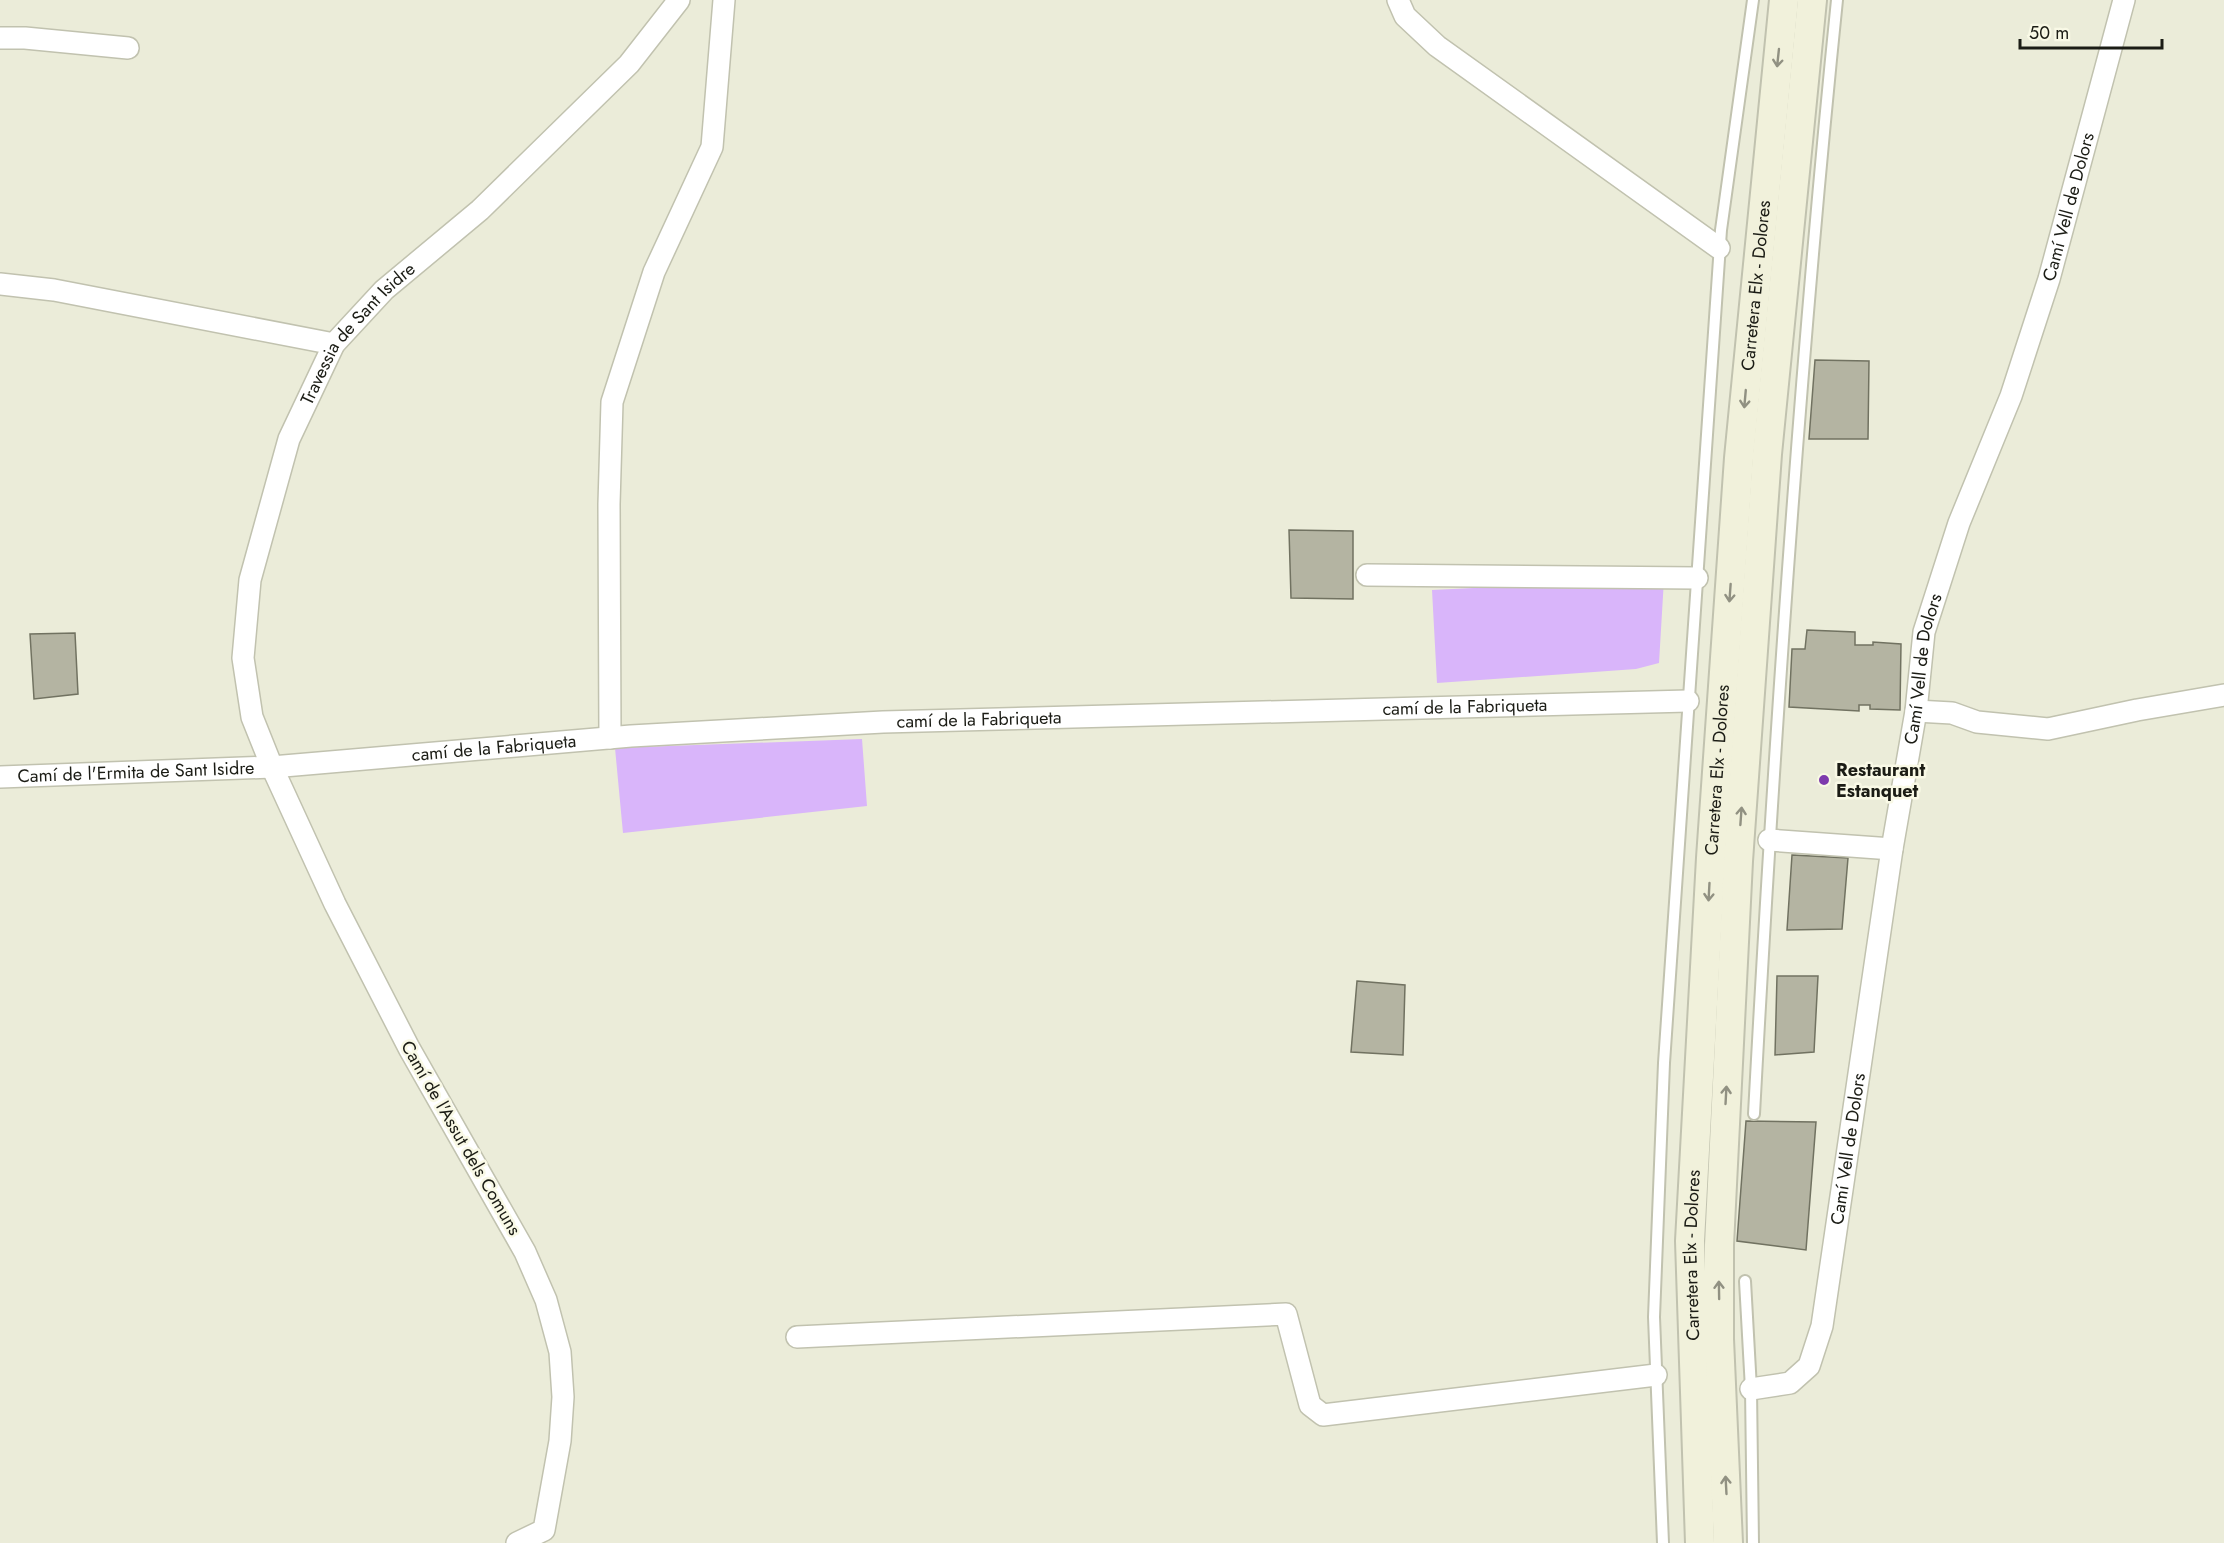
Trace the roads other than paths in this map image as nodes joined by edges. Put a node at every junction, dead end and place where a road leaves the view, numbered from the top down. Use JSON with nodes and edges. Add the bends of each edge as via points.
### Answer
{"nodes":[{"id":1,"x":679,"y":0,"type":"edge"},
{"id":2,"x":724,"y":0,"type":"edge"},
{"id":3,"x":1398,"y":0,"type":"edge"},
{"id":4,"x":1753,"y":0,"type":"edge"},
{"id":5,"x":1784,"y":0,"type":"edge"},
{"id":6,"x":1812,"y":0,"type":"edge"},
{"id":7,"x":1837,"y":0,"type":"edge"},
{"id":8,"x":2124,"y":0,"type":"edge"},
{"id":9,"x":0,"y":38,"type":"edge"},
{"id":10,"x":128,"y":48,"type":"dead end"},
{"id":11,"x":1719,"y":248,"type":"junction"},
{"id":12,"x":0,"y":284,"type":"edge"},
{"id":13,"x":334,"y":344,"type":"junction"},
{"id":14,"x":1367,"y":575,"type":"dead end"},
{"id":15,"x":1697,"y":578,"type":"junction"},
{"id":16,"x":2224,"y":695,"type":"edge"},
{"id":17,"x":1689,"y":700,"type":"junction"},
{"id":18,"x":1916,"y":711,"type":"junction"},
{"id":19,"x":610,"y":738,"type":"junction"},
{"id":20,"x":272,"y":767,"type":"junction"},
{"id":21,"x":0,"y":777,"type":"edge"},
{"id":22,"x":1769,"y":840,"type":"junction"},
{"id":23,"x":1892,"y":849,"type":"junction"},
{"id":24,"x":1754,"y":1114,"type":"dead end"},
{"id":25,"x":1745,"y":1281,"type":"dead end"},
{"id":26,"x":797,"y":1337,"type":"dead end"},
{"id":27,"x":1656,"y":1375,"type":"junction"},
{"id":28,"x":1751,"y":1389,"type":"junction"},
{"id":29,"x":517,"y":1543,"type":"edge"},
{"id":30,"x":1663,"y":1543,"type":"edge"},
{"id":31,"x":1700,"y":1543,"type":"edge"},
{"id":32,"x":1728,"y":1543,"type":"edge"},
{"id":33,"x":1753,"y":1543,"type":"edge"}],
"edges":[{"from":1,"to":13,"type":"street","name":"Travessia de Sant Isidre","via":[[629,64],[480,210],[384,290]]},
{"from":2,"to":19,"type":"street","via":[[712,147],[654,272],[612,402]]},
{"from":3,"to":11,"type":"street","via":[[1406,16],[1437,46]]},
{"from":4,"to":11,"type":"lane"},
{"from":5,"to":31,"type":"main road","name":"Carretera Elx - Dolores","one_way":true,"via":[[1739,458],[1690,1241]]},
{"from":32,"to":6,"type":"main road","name":"Carretera Elx - Dolores","one_way":true,"via":[[1719,1245],[1738,861],[1767,454]]},
{"from":7,"to":22,"type":"lane","via":[[1816,201]]},
{"from":8,"to":18,"type":"street","name":"Camí Vell de Dolors","via":[[2049,279],[2012,396],[1959,523],[1924,632]]},
{"from":9,"to":10,"type":"street"},
{"from":11,"to":15,"type":"lane"},
{"from":12,"to":13,"type":"street","via":[[54,290]]},
{"from":13,"to":20,"type":"street","name":"Travessia de Sant Isidre","via":[[289,439],[250,580],[243,658],[252,717]]},
{"from":14,"to":15,"type":"street"},
{"from":15,"to":17,"type":"lane"},
{"from":16,"to":18,"type":"street","via":[[2048,729]]},
{"from":17,"to":19,"type":"street","name":"camí de la Fabriqueta","via":[[883,722]]},
{"from":17,"to":27,"type":"lane","via":[[1664,1063],[1654,1317]]},
{"from":18,"to":23,"type":"street","name":"Camí Vell de Dolors"},
{"from":19,"to":20,"type":"street","name":"camí de la Fabriqueta"},
{"from":20,"to":21,"type":"street","name":"Camí de l'Ermita de Sant Isidre"},
{"from":20,"to":29,"type":"street","name":"Camí de l'Assut dels Comuns","via":[[335,904],[399,1028],[525,1252],[546,1300],[560,1352],[560,1441],[544,1530]]},
{"from":22,"to":23,"type":"street"},
{"from":22,"to":24,"type":"lane"},
{"from":23,"to":28,"type":"street","name":"Camí Vell de Dolors","via":[[1822,1326],[1809,1366],[1790,1383]]},
{"from":25,"to":28,"type":"lane"},
{"from":26,"to":27,"type":"street","via":[[1286,1314],[1310,1405],[1323,1415]]},
{"from":27,"to":30,"type":"lane"},
{"from":28,"to":33,"type":"lane"}]}
